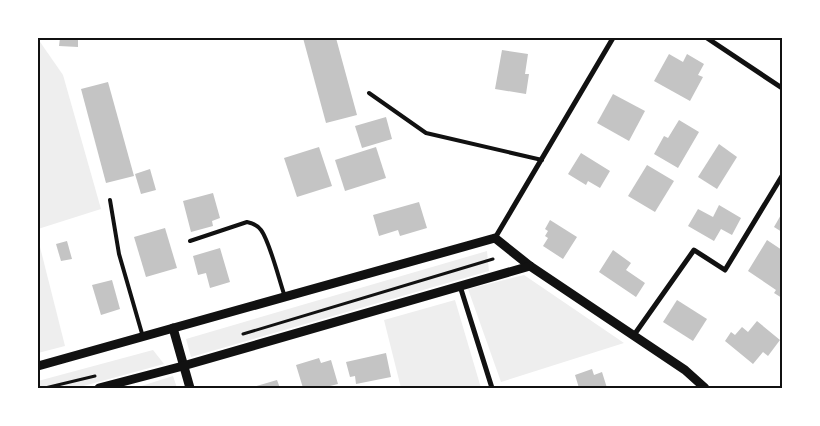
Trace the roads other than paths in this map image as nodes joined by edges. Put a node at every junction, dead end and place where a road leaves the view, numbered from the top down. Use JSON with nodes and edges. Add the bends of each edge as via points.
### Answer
{"nodes":[{"id":1,"x":613,"y":38,"type":"edge"},
{"id":2,"x":707,"y":38,"type":"edge"},
{"id":3,"x":782,"y":88,"type":"edge"},
{"id":4,"x":369,"y":93,"type":"dead end"},
{"id":5,"x":542,"y":160,"type":"junction"},
{"id":6,"x":782,"y":176,"type":"edge"},
{"id":7,"x":110,"y":200,"type":"dead end"},
{"id":8,"x":495,"y":238,"type":"junction"},
{"id":9,"x":190,"y":241,"type":"dead end"},
{"id":10,"x":530,"y":266,"type":"junction"},
{"id":11,"x":460,"y":286,"type":"junction"},
{"id":12,"x":285,"y":297,"type":"junction"},
{"id":13,"x":173,"y":328,"type":"junction"},
{"id":14,"x":634,"y":335,"type":"junction"},
{"id":15,"x":142,"y":337,"type":"junction"},
{"id":16,"x":38,"y":366,"type":"edge"},
{"id":17,"x":183,"y":366,"type":"junction"},
{"id":18,"x":99,"y":388,"type":"edge"},
{"id":19,"x":190,"y":388,"type":"edge"},
{"id":20,"x":492,"y":388,"type":"edge"},
{"id":21,"x":705,"y":388,"type":"edge"}],
"edges":[{"from":1,"to":5,"type":"street"},
{"from":2,"to":3,"type":"street"},
{"from":4,"to":5,"type":"lane","via":[[426,133]]},
{"from":5,"to":8,"type":"street"},
{"from":6,"to":14,"type":"street","via":[[725,270],[694,250]]},
{"from":7,"to":15,"type":"lane","via":[[119,254]]},
{"from":8,"to":10,"type":"street"},
{"from":8,"to":12,"type":"street"},
{"from":9,"to":12,"type":"lane","via":[[247,222],[254,224],[266,240]]},
{"from":10,"to":11,"type":"street"},
{"from":10,"to":14,"type":"street"},
{"from":11,"to":17,"type":"street"},
{"from":11,"to":20,"type":"street"},
{"from":12,"to":13,"type":"street"},
{"from":13,"to":15,"type":"street"},
{"from":13,"to":17,"type":"street"},
{"from":14,"to":21,"type":"street"},
{"from":15,"to":16,"type":"street"},
{"from":17,"to":18,"type":"street"},
{"from":17,"to":19,"type":"street"}]}
